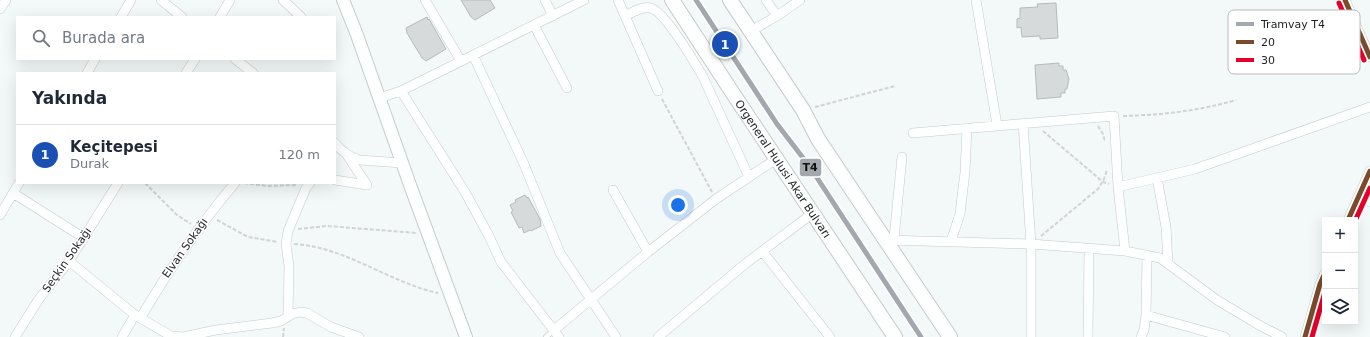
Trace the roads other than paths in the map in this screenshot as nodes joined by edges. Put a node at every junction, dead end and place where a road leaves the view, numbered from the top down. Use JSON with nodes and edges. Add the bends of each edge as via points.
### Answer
{"nodes":[{"id":1,"x":6,"y":0,"type":"edge"},
{"id":2,"x":131,"y":0,"type":"edge"},
{"id":3,"x":161,"y":0,"type":"edge"},
{"id":4,"x":230,"y":0,"type":"edge"},
{"id":5,"x":283,"y":0,"type":"edge"},
{"id":6,"x":343,"y":0,"type":"edge"},
{"id":7,"x":425,"y":0,"type":"edge"},
{"id":8,"x":546,"y":0,"type":"edge"},
{"id":9,"x":584,"y":0,"type":"edge"},
{"id":10,"x":618,"y":0,"type":"edge"},
{"id":11,"x":672,"y":0,"type":"edge"},
{"id":12,"x":730,"y":0,"type":"edge"},
{"id":13,"x":766,"y":0,"type":"edge"},
{"id":14,"x":800,"y":0,"type":"edge"},
{"id":15,"x":976,"y":0,"type":"edge"},
{"id":16,"x":1345,"y":0,"type":"edge"},
{"id":17,"x":0,"y":9,"type":"edge"},
{"id":18,"x":1349,"y":10,"type":"edge"},
{"id":19,"x":122,"y":16,"type":"edge"},
{"id":20,"x":181,"y":16,"type":"edge"},
{"id":21,"x":221,"y":16,"type":"edge"},
{"id":22,"x":300,"y":16,"type":"edge"},
{"id":23,"x":553,"y":16,"type":"junction"},
{"id":24,"x":625,"y":16,"type":"junction"},
{"id":25,"x":777,"y":16,"type":"junction"},
{"id":26,"x":534,"y":25,"type":"junction"},
{"id":27,"x":751,"y":31,"type":"junction"},
{"id":28,"x":1360,"y":34,"type":"edge"},
{"id":29,"x":473,"y":55,"type":"junction"},
{"id":30,"x":1370,"y":57,"type":"edge"},
{"id":31,"x":94,"y":60,"type":"edge"},
{"id":32,"x":194,"y":60,"type":"edge"},
{"id":33,"x":236,"y":60,"type":"edge"},
{"id":34,"x":461,"y":61,"type":"junction"},
{"id":35,"x":87,"y":72,"type":"edge"},
{"id":36,"x":187,"y":72,"type":"edge"},
{"id":37,"x":252,"y":72,"type":"edge"},
{"id":38,"x":567,"y":88,"type":"dead end"},
{"id":39,"x":658,"y":91,"type":"road end"},
{"id":40,"x":401,"y":92,"type":"junction"},
{"id":41,"x":379,"y":98,"type":"junction"},
{"id":42,"x":1370,"y":107,"type":"edge"},
{"id":43,"x":1028,"y":123,"type":"junction"},
{"id":44,"x":997,"y":125,"type":"junction"},
{"id":45,"x":967,"y":128,"type":"junction"},
{"id":46,"x":913,"y":133,"type":"dead end"},
{"id":47,"x":336,"y":143,"type":"edge"},
{"id":48,"x":348,"y":155,"type":"junction"},
{"id":49,"x":902,"y":157,"type":"dead end"},
{"id":50,"x":776,"y":158,"type":"junction"},
{"id":51,"x":402,"y":163,"type":"junction"},
{"id":52,"x":1370,"y":171,"type":"edge"},
{"id":53,"x":749,"y":177,"type":"junction"},
{"id":54,"x":1157,"y":178,"type":"junction"},
{"id":55,"x":336,"y":180,"type":"edge"},
{"id":56,"x":18,"y":184,"type":"edge"},
{"id":57,"x":117,"y":184,"type":"edge"},
{"id":58,"x":234,"y":184,"type":"edge"},
{"id":59,"x":309,"y":184,"type":"edge"},
{"id":60,"x":1118,"y":187,"type":"junction"},
{"id":61,"x":613,"y":190,"type":"dead end"},
{"id":62,"x":13,"y":193,"type":"junction"},
{"id":63,"x":1360,"y":194,"type":"junction"},
{"id":64,"x":1370,"y":202,"type":"edge"},
{"id":65,"x":813,"y":213,"type":"junction"},
{"id":66,"x":0,"y":215,"type":"edge"},
{"id":67,"x":1349,"y":217,"type":"edge"},
{"id":68,"x":84,"y":238,"type":"junction"},
{"id":69,"x":890,"y":239,"type":"junction"},
{"id":70,"x":951,"y":241,"type":"junction"},
{"id":71,"x":1030,"y":244,"type":"junction"},
{"id":72,"x":1089,"y":249,"type":"junction"},
{"id":73,"x":762,"y":251,"type":"junction"},
{"id":74,"x":1125,"y":251,"type":"junction"},
{"id":75,"x":648,"y":252,"type":"junction"},
{"id":76,"x":1148,"y":256,"type":"junction"},
{"id":77,"x":68,"y":262,"type":"junction"},
{"id":78,"x":1168,"y":264,"type":"junction"},
{"id":79,"x":1322,"y":280,"type":"edge"},
{"id":80,"x":591,"y":300,"type":"junction"},
{"id":81,"x":1146,"y":315,"type":"junction"},
{"id":82,"x":138,"y":316,"type":"junction"},
{"id":83,"x":288,"y":316,"type":"junction"},
{"id":84,"x":557,"y":334,"type":"edge"},
{"id":85,"x":15,"y":337,"type":"edge"},
{"id":86,"x":122,"y":337,"type":"edge"},
{"id":87,"x":359,"y":337,"type":"edge"},
{"id":88,"x":466,"y":337,"type":"edge"},
{"id":89,"x":546,"y":337,"type":"edge"},
{"id":90,"x":616,"y":337,"type":"edge"},
{"id":91,"x":658,"y":337,"type":"edge"},
{"id":92,"x":830,"y":337,"type":"edge"},
{"id":93,"x":896,"y":337,"type":"edge"},
{"id":94,"x":950,"y":337,"type":"edge"},
{"id":95,"x":1031,"y":337,"type":"edge"},
{"id":96,"x":1088,"y":337,"type":"edge"},
{"id":97,"x":1141,"y":337,"type":"edge"},
{"id":98,"x":1225,"y":337,"type":"edge"},
{"id":99,"x":1282,"y":337,"type":"edge"},
{"id":100,"x":1306,"y":337,"type":"edge"}],
"edges":[{"from":1,"to":17,"type":"street"},
{"from":2,"to":19,"type":"street"},
{"from":3,"to":20,"type":"street"},
{"from":4,"to":21,"type":"street"},
{"from":5,"to":22,"type":"street"},
{"from":6,"to":41,"type":"street"},
{"from":7,"to":34,"type":"street"},
{"from":8,"to":23,"type":"street"},
{"from":9,"to":23,"type":"street"},
{"from":10,"to":24,"type":"street"},
{"from":11,"to":50,"type":"main road","name":"Orgeneral Hulusi Akar Bulvarı"},
{"from":12,"to":27,"type":"main road"},
{"from":13,"to":25,"type":"street"},
{"from":14,"to":25,"type":"street"},
{"from":15,"to":44,"type":"street"},
{"from":16,"to":18,"type":"street"},
{"from":23,"to":26,"type":"street"},
{"from":24,"to":39,"type":"street"},
{"from":24,"to":53,"type":"street","via":[[645,8],[652,8],[661,14],[703,77]]},
{"from":25,"to":27,"type":"street"},
{"from":26,"to":29,"type":"street"},
{"from":26,"to":38,"type":"street"},
{"from":27,"to":69,"type":"main road","via":[[803,110],[818,139]]},
{"from":28,"to":30,"type":"street"},
{"from":29,"to":34,"type":"street"},
{"from":29,"to":80,"type":"street","via":[[521,157],[560,253]]},
{"from":31,"to":35,"type":"street"},
{"from":32,"to":36,"type":"street"},
{"from":33,"to":37,"type":"street"},
{"from":34,"to":40,"type":"street"},
{"from":40,"to":41,"type":"street"},
{"from":40,"to":84,"type":"street","via":[[469,199],[501,262]]},
{"from":41,"to":51,"type":"street"},
{"from":42,"to":54,"type":"street","via":[[1195,169]]},
{"from":43,"to":44,"type":"street"},
{"from":43,"to":60,"type":"street","via":[[1114,116]]},
{"from":43,"to":71,"type":"street"},
{"from":44,"to":45,"type":"street"},
{"from":45,"to":46,"type":"street"},
{"from":45,"to":70,"type":"street","via":[[960,214]]},
{"from":47,"to":48,"type":"street"},
{"from":48,"to":51,"type":"street","via":[[360,160]]},
{"from":48,"to":55,"type":"street","via":[[367,185]]},
{"from":49,"to":69,"type":"street"},
{"from":50,"to":53,"type":"street"},
{"from":50,"to":65,"type":"main road","name":"Orgeneral Hulusi Akar Bulvarı"},
{"from":51,"to":88,"type":"street"},
{"from":52,"to":63,"type":"street"},
{"from":53,"to":75,"type":"street","via":[[716,199]]},
{"from":54,"to":60,"type":"street"},
{"from":54,"to":78,"type":"street","via":[[1166,227]]},
{"from":56,"to":62,"type":"street"},
{"from":57,"to":68,"type":"street","name":"Seçkin Sokağı"},
{"from":58,"to":82,"type":"street","name":"Elvan Sokağı","via":[[178,256]]},
{"from":59,"to":83,"type":"street","via":[[288,231]]},
{"from":60,"to":74,"type":"street"},
{"from":61,"to":75,"type":"street"},
{"from":62,"to":66,"type":"street"},
{"from":62,"to":68,"type":"street"},
{"from":63,"to":64,"type":"street"},
{"from":63,"to":67,"type":"street"},
{"from":65,"to":73,"type":"street"},
{"from":65,"to":93,"type":"main road","name":"Orgeneral Hulusi Akar Bulvarı"},
{"from":68,"to":77,"type":"street","name":"Seçkin Sokağı"},
{"from":69,"to":70,"type":"street"},
{"from":69,"to":94,"type":"main road"},
{"from":70,"to":71,"type":"street"},
{"from":71,"to":72,"type":"street"},
{"from":71,"to":95,"type":"street"},
{"from":72,"to":74,"type":"street"},
{"from":72,"to":96,"type":"street"},
{"from":73,"to":91,"type":"street"},
{"from":73,"to":92,"type":"street"},
{"from":74,"to":76,"type":"street"},
{"from":75,"to":80,"type":"street"},
{"from":76,"to":78,"type":"street","via":[[1160,258]]},
{"from":76,"to":81,"type":"street"},
{"from":77,"to":82,"type":"street"},
{"from":77,"to":85,"type":"street","name":"Seçkin Sokağı","via":[[39,299]]},
{"from":78,"to":99,"type":"street","via":[[1217,300]]},
{"from":79,"to":100,"type":"street"},
{"from":80,"to":84,"type":"street"},
{"from":80,"to":90,"type":"street"},
{"from":81,"to":97,"type":"street"},
{"from":81,"to":98,"type":"street"},
{"from":82,"to":83,"type":"street","via":[[171,336],[180,337],[272,323]]},
{"from":82,"to":86,"type":"street","name":"Elvan Sokağı"},
{"from":83,"to":87,"type":"street","via":[[304,312],[331,327]]},
{"from":84,"to":89,"type":"lane"}]}
